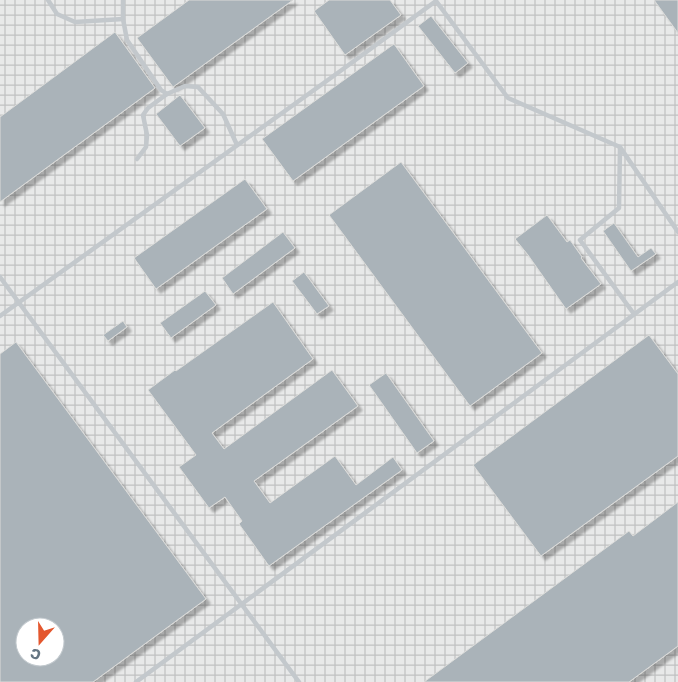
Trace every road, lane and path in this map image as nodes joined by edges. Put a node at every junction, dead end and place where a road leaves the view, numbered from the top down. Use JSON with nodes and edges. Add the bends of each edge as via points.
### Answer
{"nodes":[{"id":1,"x":48,"y":0,"type":"edge"},
{"id":2,"x":123,"y":0,"type":"edge"},
{"id":3,"x":123,"y":19,"type":"junction"},
{"id":4,"x":167,"y":94,"type":"junction"},
{"id":5,"x":237,"y":145,"type":"junction"},
{"id":6,"x":620,"y":147,"type":"junction"},
{"id":7,"x":137,"y":159,"type":"dead end"},
{"id":8,"x":678,"y":232,"type":"edge"},
{"id":9,"x":0,"y":277,"type":"edge"},
{"id":10,"x":678,"y":282,"type":"edge"},
{"id":11,"x":19,"y":302,"type":"junction"},
{"id":12,"x":634,"y":314,"type":"junction"},
{"id":13,"x":0,"y":316,"type":"edge"},
{"id":14,"x":242,"y":604,"type":"junction"},
{"id":15,"x":136,"y":682,"type":"edge"},
{"id":16,"x":299,"y":682,"type":"edge"}],
"edges":[{"from":1,"to":3,"type":"lane","via":[[57,14],[75,22]]},
{"from":2,"to":3,"type":"lane"},
{"from":3,"to":4,"type":"lane","via":[[127,40]]},
{"from":4,"to":5,"type":"lane","via":[[185,86],[198,87],[223,114]]},
{"from":4,"to":7,"type":"lane","via":[[143,115],[146,147]]},
{"from":5,"to":6,"type":"lane","via":[[436,1],[508,98]]},
{"from":5,"to":11,"type":"lane"},
{"from":6,"to":8,"type":"lane"},
{"from":6,"to":12,"type":"lane","via":[[619,208],[580,240]]},
{"from":9,"to":11,"type":"lane"},
{"from":10,"to":12,"type":"lane"},
{"from":11,"to":13,"type":"lane"},
{"from":11,"to":14,"type":"lane"},
{"from":12,"to":14,"type":"lane"},
{"from":14,"to":15,"type":"lane"},
{"from":14,"to":16,"type":"lane"}]}
